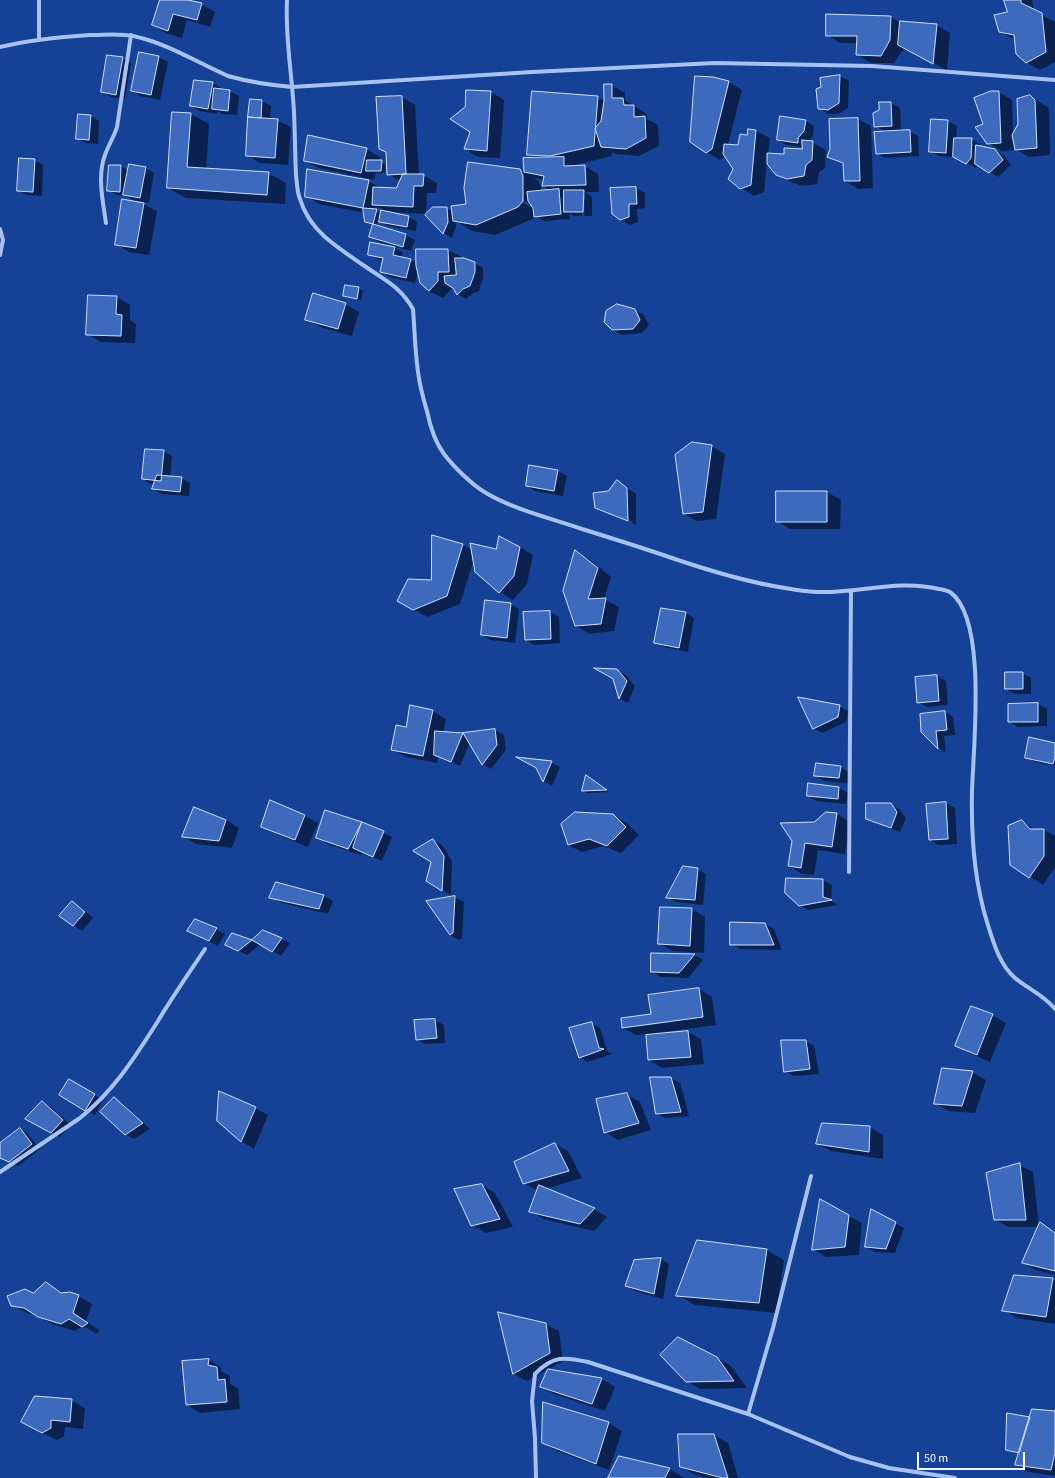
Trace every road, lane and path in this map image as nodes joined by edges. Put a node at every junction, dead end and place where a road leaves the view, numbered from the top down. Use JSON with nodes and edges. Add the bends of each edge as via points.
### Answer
{"nodes":[{"id":1,"x":38,"y":0,"type":"edge"},
{"id":2,"x":287,"y":0,"type":"edge"},
{"id":3,"x":131,"y":35,"type":"junction"},
{"id":4,"x":39,"y":40,"type":"junction"},
{"id":5,"x":0,"y":47,"type":"edge"},
{"id":6,"x":1055,"y":80,"type":"edge"},
{"id":7,"x":292,"y":87,"type":"junction"},
{"id":8,"x":106,"y":223,"type":"dead end"},
{"id":9,"x":0,"y":229,"type":"edge"},
{"id":10,"x":0,"y":255,"type":"edge"},
{"id":11,"x":851,"y":591,"type":"junction"},
{"id":12,"x":849,"y":872,"type":"dead end"},
{"id":13,"x":205,"y":949,"type":"dead end"},
{"id":14,"x":1055,"y":1010,"type":"edge"},
{"id":15,"x":0,"y":1172,"type":"edge"},
{"id":16,"x":811,"y":1176,"type":"dead end"},
{"id":17,"x":748,"y":1414,"type":"junction"},
{"id":18,"x":536,"y":1478,"type":"edge"},
{"id":19,"x":955,"y":1478,"type":"edge"}],
"edges":[{"from":1,"to":4,"type":"street"},
{"from":2,"to":7,"type":"street","via":[[286,20]]},
{"from":3,"to":4,"type":"street"},
{"from":3,"to":7,"type":"street","via":[[153,41],[228,76]]},
{"from":3,"to":8,"type":"street","via":[[117,127],[103,166],[102,187]]},
{"from":4,"to":5,"type":"street"},
{"from":6,"to":7,"type":"street","via":[[872,66],[715,63]]},
{"from":7,"to":11,"type":"street","via":[[298,192],[304,211],[324,236],[388,281],[408,300],[412,310],[420,382],[431,427],[443,453],[463,474],[484,492],[509,504],[705,569],[771,586],[815,592]]},
{"from":9,"to":10,"type":"street","via":[[3,240]]},
{"from":11,"to":12,"type":"street"},
{"from":11,"to":14,"type":"street","via":[[904,584],[929,586],[949,591],[966,616],[971,633],[975,669],[972,792],[974,861],[978,889],[992,938],[1006,968],[1013,977],[1043,997]]},
{"from":13,"to":15,"type":"street","via":[[119,1080],[80,1118]]},
{"from":16,"to":17,"type":"street","via":[[773,1328]]},
{"from":17,"to":18,"type":"street","via":[[588,1362],[569,1358],[548,1362],[535,1374],[533,1385]]},
{"from":17,"to":19,"type":"street","via":[[850,1457],[889,1468]]}]}
